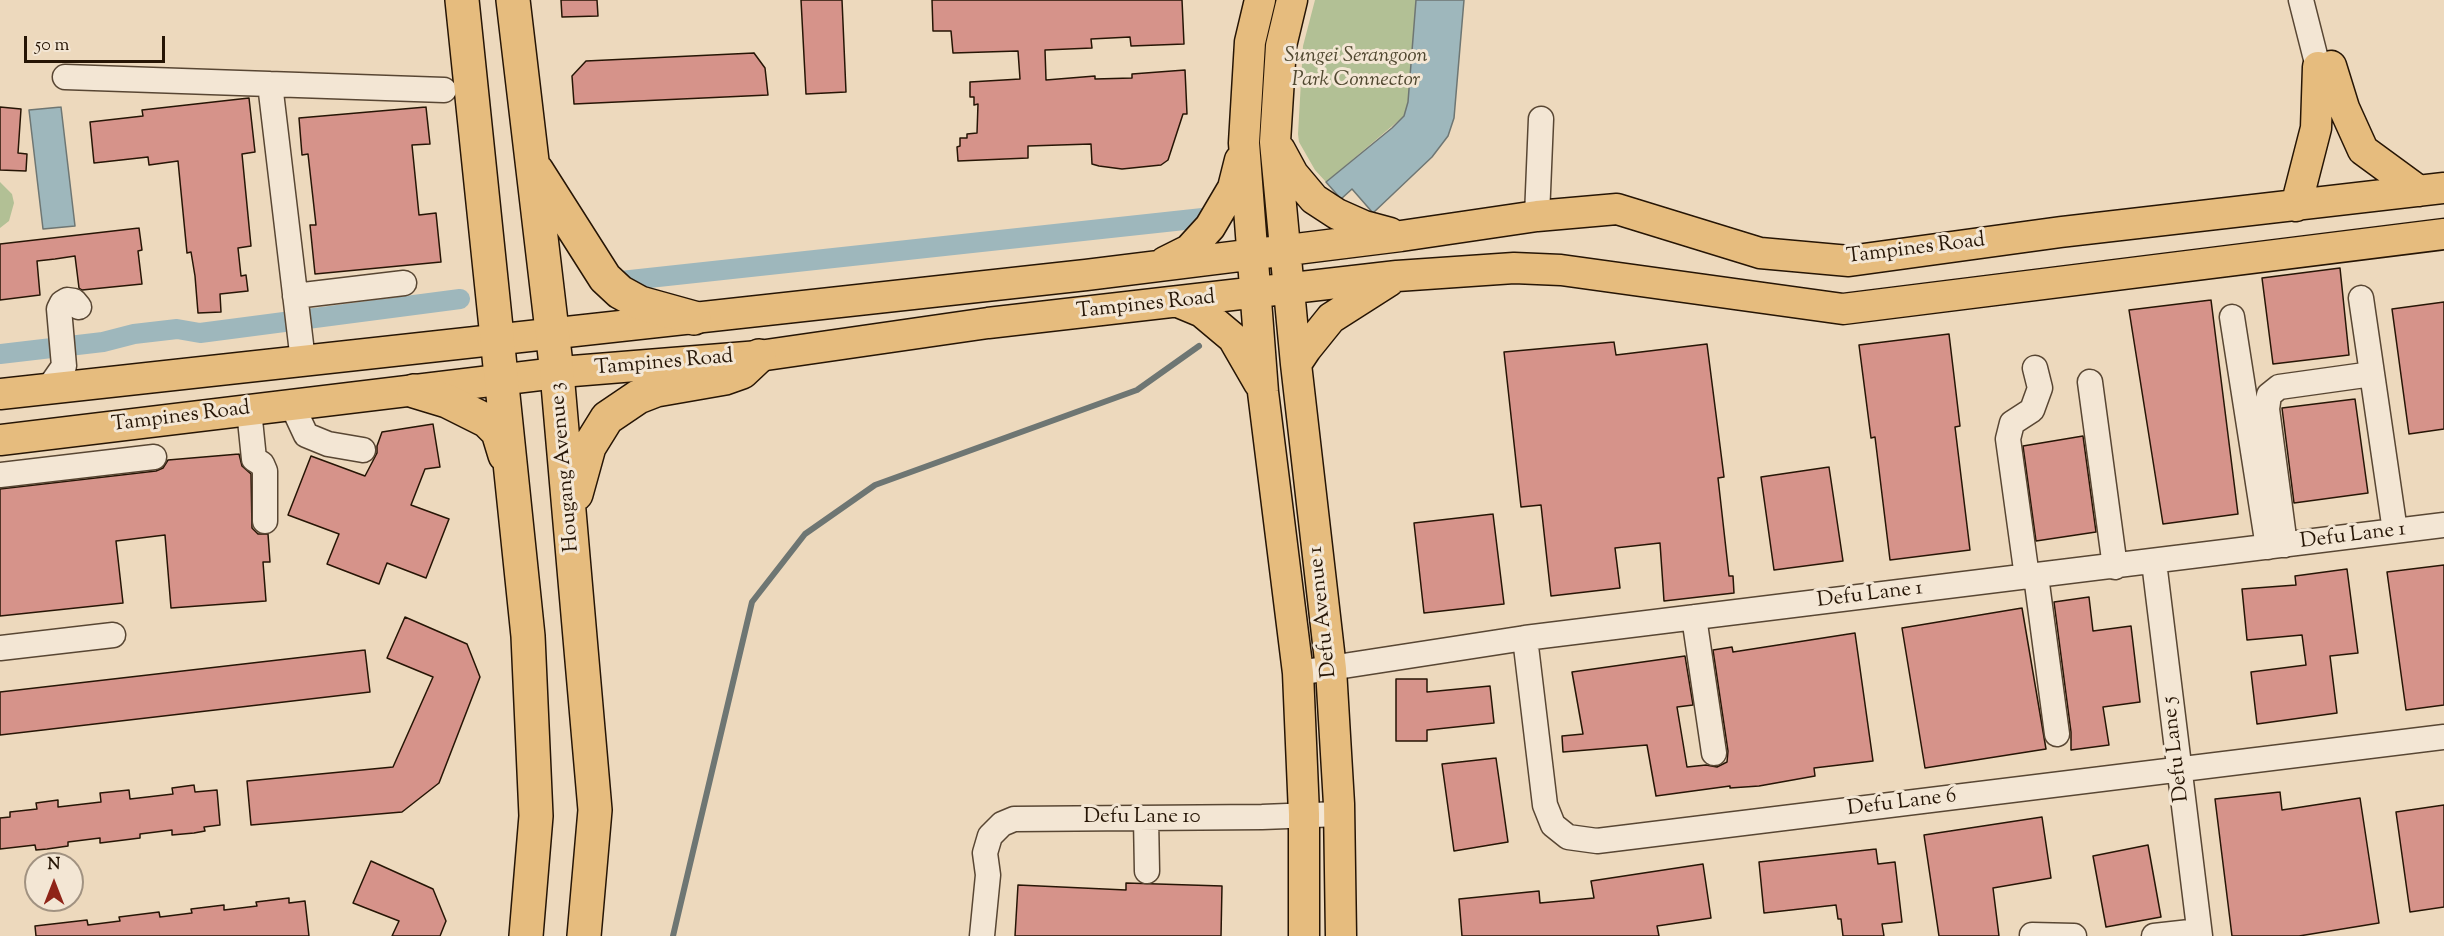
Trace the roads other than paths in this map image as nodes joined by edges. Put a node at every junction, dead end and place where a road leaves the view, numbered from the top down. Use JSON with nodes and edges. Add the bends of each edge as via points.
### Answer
{"nodes":[{"id":1,"x":462,"y":0,"type":"edge"},
{"id":2,"x":513,"y":0,"type":"edge"},
{"id":3,"x":1260,"y":0,"type":"edge"},
{"id":4,"x":1292,"y":0,"type":"edge"},
{"id":5,"x":2301,"y":0,"type":"edge"},
{"id":6,"x":2316,"y":0,"type":"edge"},
{"id":7,"x":2325,"y":66,"type":"junction"},
{"id":8,"x":65,"y":78,"type":"dead end"},
{"id":9,"x":270,"y":84,"type":"junction"},
{"id":10,"x":444,"y":90,"type":"dead end"},
{"id":11,"x":1541,"y":119,"type":"dead end"},
{"id":12,"x":1275,"y":142,"type":"junction"},
{"id":13,"x":1244,"y":143,"type":"junction"},
{"id":14,"x":533,"y":164,"type":"junction"},
{"id":15,"x":2432,"y":189,"type":"edge"},
{"id":16,"x":2296,"y":206,"type":"junction"},
{"id":17,"x":1538,"y":216,"type":"junction"},
{"id":18,"x":2444,"y":234,"type":"edge"},
{"id":19,"x":1401,"y":236,"type":"junction"},
{"id":20,"x":1285,"y":250,"type":"junction"},
{"id":21,"x":1252,"y":254,"type":"junction"},
{"id":22,"x":1155,"y":266,"type":"junction"},
{"id":23,"x":1397,"y":276,"type":"junction"},
{"id":24,"x":404,"y":283,"type":"dead end"},
{"id":25,"x":1289,"y":290,"type":"junction"},
{"id":26,"x":1256,"y":294,"type":"junction"},
{"id":27,"x":2361,"y":297,"type":"dead end"},
{"id":28,"x":295,"y":299,"type":"junction"},
{"id":29,"x":1178,"y":302,"type":"junction"},
{"id":30,"x":69,"y":308,"type":"dead end"},
{"id":31,"x":2232,"y":317,"type":"dead end"},
{"id":32,"x":694,"y":318,"type":"junction"},
{"id":33,"x":553,"y":333,"type":"junction"},
{"id":34,"x":498,"y":340,"type":"junction"},
{"id":35,"x":759,"y":356,"type":"junction"},
{"id":36,"x":303,"y":361,"type":"junction"},
{"id":37,"x":1296,"y":364,"type":"junction"},
{"id":38,"x":2035,"y":368,"type":"dead end"},
{"id":39,"x":557,"y":373,"type":"junction"},
{"id":40,"x":2372,"y":374,"type":"junction"},
{"id":41,"x":501,"y":381,"type":"junction"},
{"id":42,"x":2090,"y":382,"type":"dead end"},
{"id":43,"x":48,"y":389,"type":"junction"},
{"id":44,"x":414,"y":391,"type":"junction"},
{"id":45,"x":1263,"y":392,"type":"junction"},
{"id":46,"x":0,"y":394,"type":"edge"},
{"id":47,"x":292,"y":405,"type":"junction"},
{"id":48,"x":249,"y":411,"type":"junction"},
{"id":49,"x":0,"y":440,"type":"edge"},
{"id":50,"x":363,"y":450,"type":"dead end"},
{"id":51,"x":154,"y":458,"type":"dead end"},
{"id":52,"x":0,"y":475,"type":"edge"},
{"id":53,"x":512,"y":477,"type":"junction"},
{"id":54,"x":570,"y":516,"type":"junction"},
{"id":55,"x":264,"y":521,"type":"dead end"},
{"id":56,"x":2444,"y":525,"type":"edge"},
{"id":57,"x":2395,"y":531,"type":"junction"},
{"id":58,"x":2277,"y":546,"type":"junction"},
{"id":59,"x":2154,"y":562,"type":"junction"},
{"id":60,"x":2115,"y":567,"type":"junction"},
{"id":61,"x":2032,"y":577,"type":"junction"},
{"id":62,"x":1694,"y":617,"type":"junction"},
{"id":63,"x":113,"y":635,"type":"dead end"},
{"id":64,"x":1525,"y":638,"type":"junction"},
{"id":65,"x":0,"y":648,"type":"edge"},
{"id":66,"x":1331,"y":669,"type":"junction"},
{"id":67,"x":1298,"y":673,"type":"junction"},
{"id":68,"x":2057,"y":734,"type":"dead end"},
{"id":69,"x":2444,"y":737,"type":"edge"},
{"id":70,"x":1714,"y":753,"type":"dead end"},
{"id":71,"x":2180,"y":770,"type":"junction"},
{"id":72,"x":1304,"y":823,"type":"junction"},
{"id":73,"x":1340,"y":823,"type":"junction"},
{"id":74,"x":1146,"y":826,"type":"junction"},
{"id":75,"x":1147,"y":871,"type":"dead end"},
{"id":76,"x":2199,"y":934,"type":"edge"},
{"id":77,"x":2032,"y":935,"type":"edge"},
{"id":78,"x":526,"y":936,"type":"edge"},
{"id":79,"x":584,"y":936,"type":"edge"},
{"id":80,"x":982,"y":936,"type":"edge"},
{"id":81,"x":1304,"y":936,"type":"edge"},
{"id":82,"x":1341,"y":936,"type":"edge"},
{"id":83,"x":2074,"y":936,"type":"edge"},
{"id":84,"x":2154,"y":936,"type":"edge"}],
"edges":[{"from":1,"to":34,"type":"highway"},
{"from":2,"to":14,"type":"highway","name":"Hougang Avenue 3"},
{"from":3,"to":13,"type":"main road","via":[[1250,42]]},
{"from":4,"to":12,"type":"main road","via":[[1281,46]]},
{"from":5,"to":7,"type":"street"},
{"from":6,"to":7,"type":"street"},
{"from":7,"to":15,"type":"main road","via":[[2363,150]]},
{"from":7,"to":16,"type":"main road","via":[[2316,128]]},
{"from":8,"to":9,"type":"street"},
{"from":9,"to":10,"type":"street"},
{"from":9,"to":28,"type":"street"},
{"from":11,"to":17,"type":"street"},
{"from":12,"to":19,"type":"main road","via":[[1293,174],[1314,199],[1364,226]]},
{"from":12,"to":20,"type":"main road"},
{"from":13,"to":21,"type":"main road"},
{"from":13,"to":22,"type":"main road","via":[[1233,188],[1210,228],[1190,250]]},
{"from":14,"to":32,"type":"highway","via":[[605,278],[640,303]]},
{"from":14,"to":33,"type":"highway","name":"Hougang Avenue 3"},
{"from":15,"to":16,"type":"main road","name":"Tampines Road"},
{"from":16,"to":17,"type":"main road","name":"Tampines Road","via":[[1849,261],[1760,253],[1617,209]]},
{"from":17,"to":19,"type":"main road","name":"Tampines Road"},
{"from":18,"to":23,"type":"main road","name":"Tampines Road","via":[[1843,309],[1561,270],[1514,268]]},
{"from":19,"to":20,"type":"main road","name":"Tampines Road"},
{"from":20,"to":21,"type":"main road","name":"Tampines Road"},
{"from":20,"to":25,"type":"main road"},
{"from":21,"to":22,"type":"main road","name":"Tampines Road"},
{"from":21,"to":26,"type":"main road"},
{"from":22,"to":32,"type":"main road","name":"Tampines Road"},
{"from":23,"to":25,"type":"main road","name":"Tampines Road"},
{"from":23,"to":37,"type":"main road","via":[[1331,318]]},
{"from":24,"to":28,"type":"street"},
{"from":25,"to":26,"type":"main road","name":"Tampines Road"},
{"from":25,"to":37,"type":"main road","name":"Defu Avenue 1"},
{"from":26,"to":29,"type":"main road","name":"Tampines Road"},
{"from":26,"to":45,"type":"main road","name":"Defu Avenue 1"},
{"from":27,"to":40,"type":"street"},
{"from":28,"to":36,"type":"street"},
{"from":29,"to":35,"type":"main road","name":"Tampines Road"},
{"from":29,"to":45,"type":"main road","via":[[1202,312],[1233,338]]},
{"from":30,"to":43,"type":"street","via":[[64,360]]},
{"from":31,"to":58,"type":"street"},
{"from":32,"to":33,"type":"main road","name":"Tampines Road"},
{"from":33,"to":34,"type":"main road","name":"Tampines Road"},
{"from":33,"to":39,"type":"highway","name":"Hougang Avenue 3"},
{"from":34,"to":36,"type":"main road","name":"Tampines Road"},
{"from":34,"to":41,"type":"highway"},
{"from":35,"to":39,"type":"main road","name":"Tampines Road"},
{"from":35,"to":54,"type":"highway","via":[[742,372],[656,390],[607,418],[589,447]]},
{"from":36,"to":43,"type":"main road","name":"Tampines Road"},
{"from":37,"to":66,"type":"main road","name":"Defu Avenue 1"},
{"from":38,"to":61,"type":"street","via":[[2040,388],[2032,410],[2012,423],[2008,438]]},
{"from":39,"to":41,"type":"main road","name":"Tampines Road"},
{"from":39,"to":54,"type":"highway","name":"Hougang Avenue 3"},
{"from":40,"to":57,"type":"street"},
{"from":40,"to":58,"type":"street","via":[[2279,387],[2269,395]]},
{"from":41,"to":44,"type":"main road","name":"Tampines Road"},
{"from":41,"to":53,"type":"highway"},
{"from":42,"to":60,"type":"street"},
{"from":43,"to":46,"type":"main road","name":"Tampines Road"},
{"from":44,"to":47,"type":"main road","name":"Tampines Road"},
{"from":44,"to":53,"type":"highway","via":[[447,401],[487,421],[498,432]]},
{"from":45,"to":67,"type":"main road","name":"Defu Avenue 1"},
{"from":47,"to":48,"type":"main road","name":"Tampines Road"},
{"from":47,"to":50,"type":"street","via":[[306,435],[328,444]]},
{"from":48,"to":49,"type":"main road","name":"Tampines Road"},
{"from":48,"to":55,"type":"street","via":[[255,459],[266,471]]},
{"from":51,"to":52,"type":"street"},
{"from":53,"to":78,"type":"highway","via":[[528,636],[536,816]]},
{"from":54,"to":79,"type":"highway","name":"Hougang Avenue 3","via":[[595,810]]},
{"from":56,"to":57,"type":"street","name":"Defu Lane 1"},
{"from":57,"to":58,"type":"street","name":"Defu Lane 1"},
{"from":58,"to":59,"type":"street","name":"Defu Lane 1"},
{"from":59,"to":60,"type":"street","name":"Defu Lane 1"},
{"from":59,"to":71,"type":"street","name":"Defu Lane 5"},
{"from":60,"to":61,"type":"street","name":"Defu Lane 1"},
{"from":61,"to":62,"type":"street","name":"Defu Lane 1"},
{"from":61,"to":68,"type":"street"},
{"from":62,"to":64,"type":"street","name":"Defu Lane 1"},
{"from":62,"to":70,"type":"street"},
{"from":63,"to":65,"type":"street"},
{"from":64,"to":66,"type":"street","name":"Defu Lane 1"},
{"from":64,"to":71,"type":"street","name":"Defu Lane 6","via":[[1545,805],[1552,825],[1569,837],[1597,841]]},
{"from":66,"to":67,"type":"street","name":"Defu Lane 1"},
{"from":66,"to":73,"type":"main road","name":"Defu Avenue 1"},
{"from":67,"to":72,"type":"main road","name":"Defu Avenue 1"},
{"from":69,"to":71,"type":"street","name":"Defu Lane 6"},
{"from":71,"to":76,"type":"street","name":"Defu Lane 5"},
{"from":72,"to":73,"type":"street","name":"Defu Lane 10"},
{"from":72,"to":74,"type":"street","name":"Defu Lane 10"},
{"from":72,"to":81,"type":"main road","name":"Defu Avenue 1"},
{"from":73,"to":82,"type":"main road","name":"Defu Avenue 1"},
{"from":74,"to":75,"type":"street"},
{"from":74,"to":80,"type":"street","name":"Defu Lane 10","via":[[1014,819],[1002,824],[990,836],[985,853],[988,875]]},
{"from":76,"to":84,"type":"street"},
{"from":77,"to":83,"type":"street"}]}
